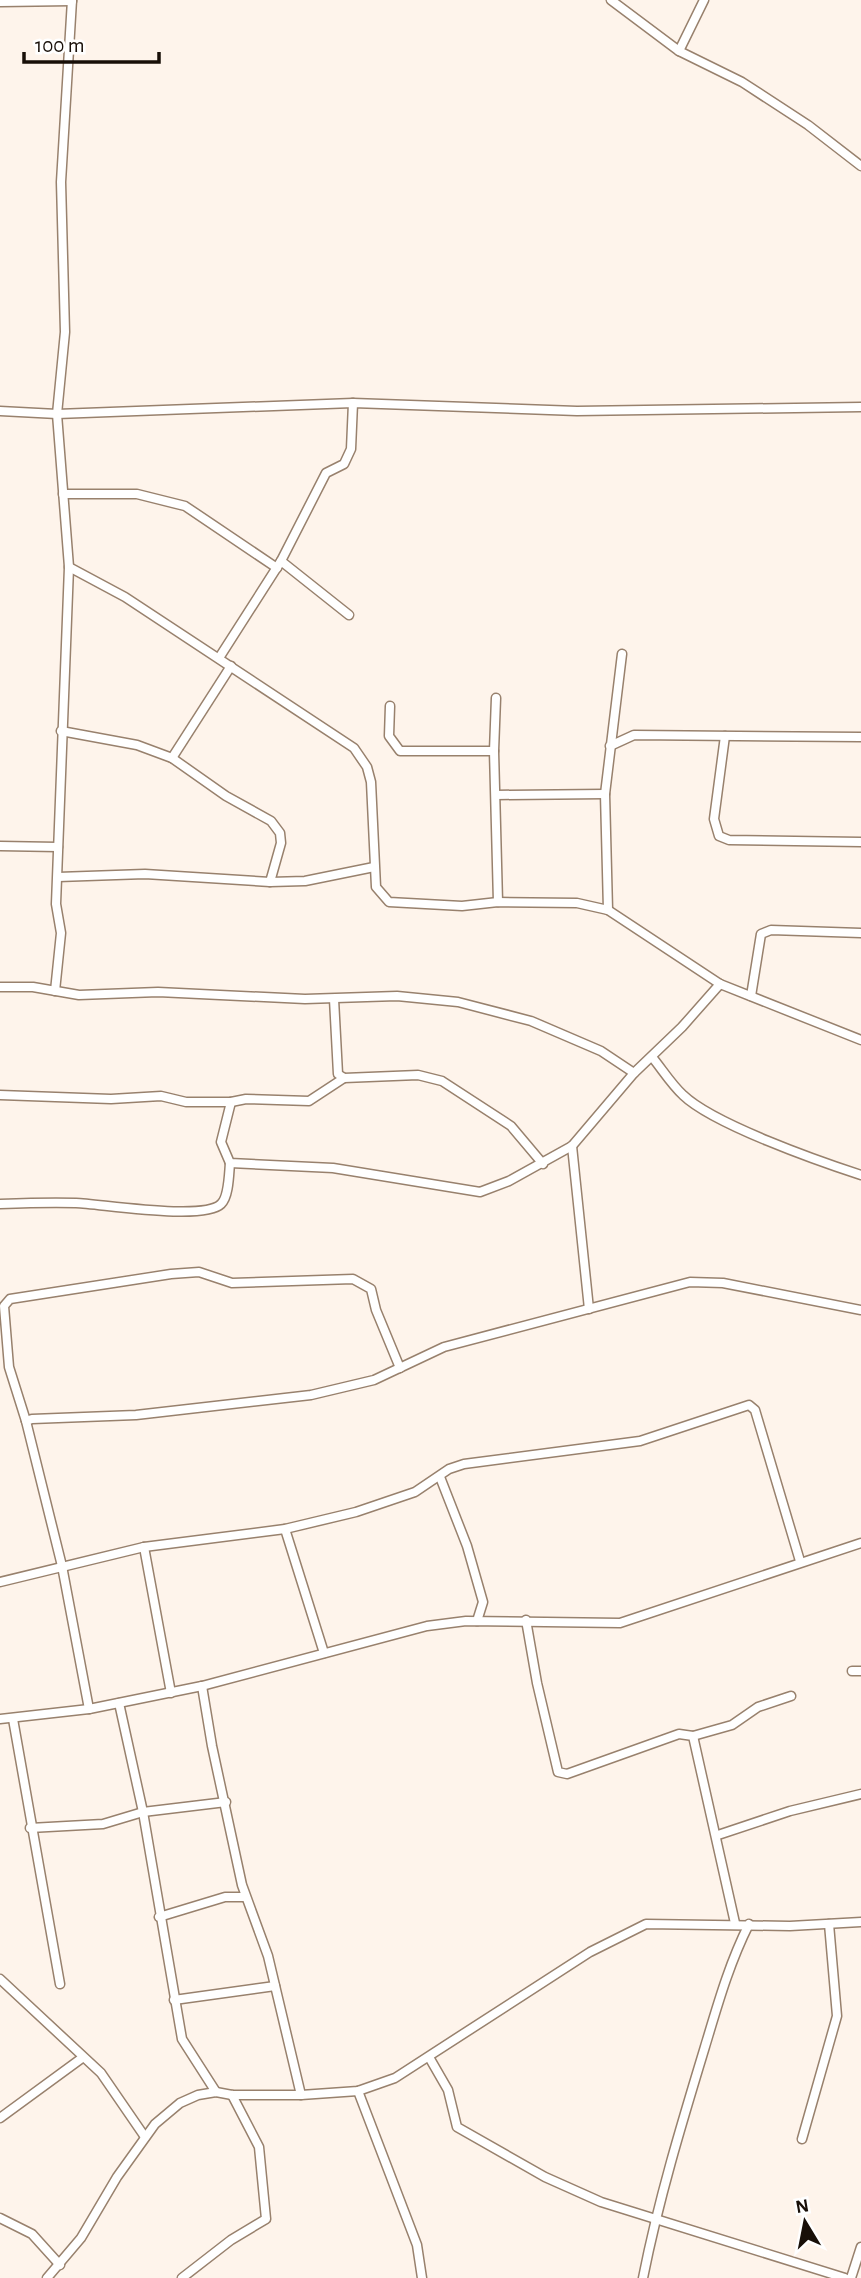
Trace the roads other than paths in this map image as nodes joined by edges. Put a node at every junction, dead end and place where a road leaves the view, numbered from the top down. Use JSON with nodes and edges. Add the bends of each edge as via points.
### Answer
{"nodes":[{"id":1,"x":611,"y":0,"type":"edge"},
{"id":2,"x":704,"y":0,"type":"edge"},
{"id":3,"x":72,"y":1,"type":"edge"},
{"id":4,"x":0,"y":2,"type":"edge"},
{"id":5,"x":679,"y":51,"type":"junction"},
{"id":6,"x":861,"y":166,"type":"edge"},
{"id":7,"x":353,"y":403,"type":"junction"},
{"id":8,"x":861,"y":407,"type":"edge"},
{"id":9,"x":0,"y":411,"type":"edge"},
{"id":10,"x":57,"y":414,"type":"junction"},
{"id":11,"x":63,"y":494,"type":"junction"},
{"id":12,"x":279,"y":564,"type":"junction"},
{"id":13,"x":69,"y":566,"type":"junction"},
{"id":14,"x":349,"y":615,"type":"dead end"},
{"id":15,"x":622,"y":654,"type":"dead end"},
{"id":16,"x":219,"y":658,"type":"junction"},
{"id":17,"x":231,"y":666,"type":"junction"},
{"id":18,"x":496,"y":698,"type":"dead end"},
{"id":19,"x":390,"y":706,"type":"dead end"},
{"id":20,"x":61,"y":731,"type":"junction"},
{"id":21,"x":725,"y":736,"type":"junction"},
{"id":22,"x":861,"y":737,"type":"edge"},
{"id":23,"x":610,"y":746,"type":"junction"},
{"id":24,"x":494,"y":751,"type":"junction"},
{"id":25,"x":172,"y":758,"type":"junction"},
{"id":26,"x":605,"y":794,"type":"junction"},
{"id":27,"x":496,"y":795,"type":"junction"},
{"id":28,"x":861,"y":842,"type":"edge"},
{"id":29,"x":0,"y":846,"type":"edge"},
{"id":30,"x":58,"y":847,"type":"junction"},
{"id":31,"x":374,"y":867,"type":"junction"},
{"id":32,"x":58,"y":877,"type":"junction"},
{"id":33,"x":270,"y":882,"type":"junction"},
{"id":34,"x":498,"y":902,"type":"junction"},
{"id":35,"x":608,"y":910,"type":"junction"},
{"id":36,"x":861,"y":933,"type":"edge"},
{"id":37,"x":720,"y":984,"type":"junction"},
{"id":38,"x":0,"y":987,"type":"edge"},
{"id":39,"x":55,"y":991,"type":"junction"},
{"id":40,"x":751,"y":996,"type":"junction"},
{"id":41,"x":334,"y":999,"type":"junction"},
{"id":42,"x":861,"y":1040,"type":"edge"},
{"id":43,"x":652,"y":1057,"type":"junction"},
{"id":44,"x":634,"y":1073,"type":"junction"},
{"id":45,"x":344,"y":1078,"type":"junction"},
{"id":46,"x":0,"y":1095,"type":"edge"},
{"id":47,"x":231,"y":1102,"type":"junction"},
{"id":48,"x":572,"y":1146,"type":"junction"},
{"id":49,"x":230,"y":1163,"type":"junction"},
{"id":50,"x":543,"y":1164,"type":"junction"},
{"id":51,"x":861,"y":1175,"type":"edge"},
{"id":52,"x":0,"y":1204,"type":"edge"},
{"id":53,"x":589,"y":1308,"type":"junction"},
{"id":54,"x":861,"y":1310,"type":"edge"},
{"id":55,"x":4,"y":1368,"type":"edge"},
{"id":56,"x":400,"y":1368,"type":"junction"},
{"id":57,"x":26,"y":1421,"type":"junction"},
{"id":58,"x":440,"y":1477,"type":"junction"},
{"id":59,"x":285,"y":1529,"type":"junction"},
{"id":60,"x":861,"y":1543,"type":"edge"},
{"id":61,"x":144,"y":1547,"type":"junction"},
{"id":62,"x":800,"y":1561,"type":"junction"},
{"id":63,"x":62,"y":1566,"type":"junction"},
{"id":64,"x":0,"y":1581,"type":"edge"},
{"id":65,"x":526,"y":1620,"type":"junction"},
{"id":66,"x":477,"y":1621,"type":"junction"},
{"id":67,"x":324,"y":1653,"type":"junction"},
{"id":68,"x":202,"y":1686,"type":"junction"},
{"id":69,"x":171,"y":1693,"type":"junction"},
{"id":70,"x":791,"y":1696,"type":"dead end"},
{"id":71,"x":119,"y":1703,"type":"junction"},
{"id":72,"x":89,"y":1709,"type":"junction"},
{"id":73,"x":0,"y":1719,"type":"edge"},
{"id":74,"x":13,"y":1719,"type":"junction"},
{"id":75,"x":693,"y":1736,"type":"junction"},
{"id":76,"x":861,"y":1794,"type":"edge"},
{"id":77,"x":226,"y":1802,"type":"junction"},
{"id":78,"x":143,"y":1812,"type":"junction"},
{"id":79,"x":30,"y":1828,"type":"junction"},
{"id":80,"x":718,"y":1835,"type":"junction"},
{"id":81,"x":245,"y":1896,"type":"junction"},
{"id":82,"x":159,"y":1917,"type":"junction"},
{"id":83,"x":861,"y":1922,"type":"edge"},
{"id":84,"x":735,"y":1923,"type":"junction"},
{"id":85,"x":749,"y":1924,"type":"junction"},
{"id":86,"x":830,"y":1924,"type":"junction"},
{"id":87,"x":0,"y":1979,"type":"edge"},
{"id":88,"x":60,"y":1984,"type":"dead end"},
{"id":89,"x":275,"y":1986,"type":"junction"},
{"id":90,"x":174,"y":2000,"type":"junction"},
{"id":91,"x":82,"y":2057,"type":"junction"},
{"id":92,"x":429,"y":2057,"type":"junction"},
{"id":93,"x":358,"y":2091,"type":"junction"},
{"id":94,"x":215,"y":2092,"type":"junction"},
{"id":95,"x":232,"y":2095,"type":"junction"},
{"id":96,"x":300,"y":2095,"type":"junction"},
{"id":97,"x":0,"y":2118,"type":"edge"},
{"id":98,"x":145,"y":2137,"type":"junction"},
{"id":99,"x":802,"y":2139,"type":"dead end"},
{"id":100,"x":0,"y":2218,"type":"edge"},
{"id":101,"x":655,"y":2219,"type":"junction"},
{"id":102,"x":861,"y":2247,"type":"edge"},
{"id":103,"x":60,"y":2265,"type":"junction"},
{"id":104,"x":47,"y":2278,"type":"edge"},
{"id":105,"x":182,"y":2278,"type":"edge"},
{"id":106,"x":422,"y":2278,"type":"edge"},
{"id":107,"x":643,"y":2278,"type":"edge"},
{"id":108,"x":845,"y":2278,"type":"edge"},
{"id":109,"x":851,"y":2278,"type":"edge"}],
"edges":[{"from":1,"to":5,"type":"street"},
{"from":2,"to":5,"type":"street"},
{"from":3,"to":4,"type":"street"},
{"from":3,"to":10,"type":"street","via":[[61,182],[65,332]]},
{"from":5,"to":6,"type":"street","via":[[742,82]]},
{"from":7,"to":8,"type":"street","via":[[577,411]]},
{"from":7,"to":10,"type":"street"},
{"from":7,"to":12,"type":"street","via":[[351,449],[344,464],[326,473]]},
{"from":9,"to":10,"type":"street"},
{"from":10,"to":11,"type":"street"},
{"from":11,"to":12,"type":"street","via":[[137,494],[185,506]]},
{"from":11,"to":13,"type":"street"},
{"from":12,"to":14,"type":"street"},
{"from":12,"to":16,"type":"street"},
{"from":13,"to":16,"type":"street"},
{"from":13,"to":20,"type":"street"},
{"from":15,"to":23,"type":"street"},
{"from":16,"to":17,"type":"street"},
{"from":17,"to":25,"type":"street"},
{"from":17,"to":31,"type":"street","via":[[342,738],[363,758],[371,782]]},
{"from":18,"to":24,"type":"street"},
{"from":19,"to":24,"type":"street","via":[[389,736],[400,751]]},
{"from":20,"to":25,"type":"street","via":[[137,745]]},
{"from":20,"to":30,"type":"street"},
{"from":21,"to":22,"type":"street"},
{"from":21,"to":23,"type":"street","via":[[634,735]]},
{"from":21,"to":28,"type":"street","via":[[714,820],[719,836],[729,840]]},
{"from":23,"to":26,"type":"street"},
{"from":24,"to":27,"type":"street"},
{"from":25,"to":33,"type":"street","via":[[277,827],[281,843]]},
{"from":26,"to":27,"type":"street"},
{"from":26,"to":35,"type":"street"},
{"from":27,"to":34,"type":"street"},
{"from":29,"to":30,"type":"street"},
{"from":30,"to":32,"type":"street"},
{"from":31,"to":33,"type":"street","via":[[305,881]]},
{"from":31,"to":34,"type":"street","via":[[376,887],[389,902],[462,906]]},
{"from":32,"to":33,"type":"street","via":[[145,874]]},
{"from":32,"to":39,"type":"street","via":[[61,933]]},
{"from":34,"to":35,"type":"street","via":[[577,903]]},
{"from":35,"to":37,"type":"street"},
{"from":36,"to":40,"type":"street","via":[[771,930],[761,934]]},
{"from":37,"to":40,"type":"street"},
{"from":37,"to":43,"type":"street"},
{"from":38,"to":39,"type":"street"},
{"from":39,"to":41,"type":"street"},
{"from":40,"to":42,"type":"street"},
{"from":41,"to":44,"type":"street","via":[[397,996],[458,1002],[531,1021],[601,1051]]},
{"from":41,"to":45,"type":"street","via":[[335,1066]]},
{"from":43,"to":44,"type":"street"},
{"from":43,"to":51,"type":"street","via":[[684,1096],[703,1110]]},
{"from":44,"to":48,"type":"street"},
{"from":45,"to":47,"type":"street","via":[[309,1101],[246,1098]]},
{"from":45,"to":50,"type":"street","via":[[418,1075],[442,1081],[511,1126]]},
{"from":46,"to":47,"type":"street","via":[[161,1096]]},
{"from":47,"to":49,"type":"street","via":[[221,1142]]},
{"from":48,"to":50,"type":"street"},
{"from":48,"to":53,"type":"street"},
{"from":49,"to":50,"type":"street","via":[[333,1168],[480,1192]]},
{"from":49,"to":52,"type":"street","via":[[224,1201],[207,1210]]},
{"from":53,"to":54,"type":"street","via":[[690,1282],[723,1283]]},
{"from":53,"to":56,"type":"street","via":[[443,1347]]},
{"from":55,"to":56,"type":"street","via":[[4,1306],[10,1299],[198,1272],[232,1283],[353,1279],[366,1284],[372,1289]]},
{"from":55,"to":57,"type":"street"},
{"from":56,"to":57,"type":"street","via":[[374,1380],[311,1395],[136,1415]]},
{"from":57,"to":63,"type":"street"},
{"from":58,"to":59,"type":"street","via":[[415,1492],[356,1512]]},
{"from":58,"to":62,"type":"street","via":[[464,1464],[640,1441],[749,1405],[755,1410]]},
{"from":58,"to":66,"type":"street","via":[[483,1602]]},
{"from":59,"to":61,"type":"street"},
{"from":59,"to":67,"type":"street"},
{"from":60,"to":62,"type":"street"},
{"from":61,"to":63,"type":"street"},
{"from":61,"to":69,"type":"street"},
{"from":62,"to":65,"type":"street","via":[[620,1623]]},
{"from":63,"to":64,"type":"street"},
{"from":63,"to":72,"type":"street"},
{"from":65,"to":66,"type":"street"},
{"from":65,"to":75,"type":"street","via":[[558,1772],[567,1774],[679,1734]]},
{"from":66,"to":67,"type":"street","via":[[427,1626]]},
{"from":67,"to":68,"type":"street"},
{"from":68,"to":69,"type":"street"},
{"from":68,"to":77,"type":"street"},
{"from":69,"to":71,"type":"street"},
{"from":70,"to":75,"type":"street","via":[[758,1707],[732,1725]]},
{"from":71,"to":72,"type":"street"},
{"from":71,"to":78,"type":"street"},
{"from":72,"to":74,"type":"street"},
{"from":73,"to":74,"type":"street"},
{"from":74,"to":79,"type":"street"},
{"from":75,"to":80,"type":"street"},
{"from":76,"to":80,"type":"street"},
{"from":77,"to":78,"type":"street"},
{"from":77,"to":81,"type":"street"},
{"from":78,"to":79,"type":"street","via":[[103,1824]]},
{"from":78,"to":82,"type":"street"},
{"from":79,"to":88,"type":"street"},
{"from":80,"to":84,"type":"street"},
{"from":81,"to":82,"type":"street","via":[[225,1897]]},
{"from":81,"to":89,"type":"street"},
{"from":82,"to":90,"type":"street"},
{"from":83,"to":86,"type":"street"},
{"from":84,"to":85,"type":"street"},
{"from":84,"to":92,"type":"street","via":[[646,1924],[590,1952]]},
{"from":85,"to":86,"type":"street"},
{"from":85,"to":101,"type":"street","via":[[719,1996]]},
{"from":86,"to":99,"type":"street","via":[[837,2016]]},
{"from":87,"to":91,"type":"street"},
{"from":89,"to":90,"type":"street"},
{"from":89,"to":96,"type":"street"},
{"from":90,"to":94,"type":"street","via":[[182,2039]]},
{"from":91,"to":97,"type":"street"},
{"from":91,"to":98,"type":"street","via":[[101,2073]]},
{"from":92,"to":93,"type":"street","via":[[395,2078]]},
{"from":92,"to":101,"type":"street","via":[[448,2090],[457,2127],[578,2192]]},
{"from":93,"to":96,"type":"street"},
{"from":93,"to":106,"type":"street","via":[[416,2245]]},
{"from":94,"to":95,"type":"street"},
{"from":94,"to":98,"type":"street","via":[[180,2103]]},
{"from":95,"to":96,"type":"street"},
{"from":95,"to":105,"type":"street","via":[[259,2147],[266,2219],[231,2239]]},
{"from":98,"to":103,"type":"street"},
{"from":100,"to":103,"type":"street","via":[[32,2234]]},
{"from":101,"to":107,"type":"street"},
{"from":101,"to":108,"type":"street"},
{"from":102,"to":109,"type":"street"},
{"from":103,"to":104,"type":"street"}]}
